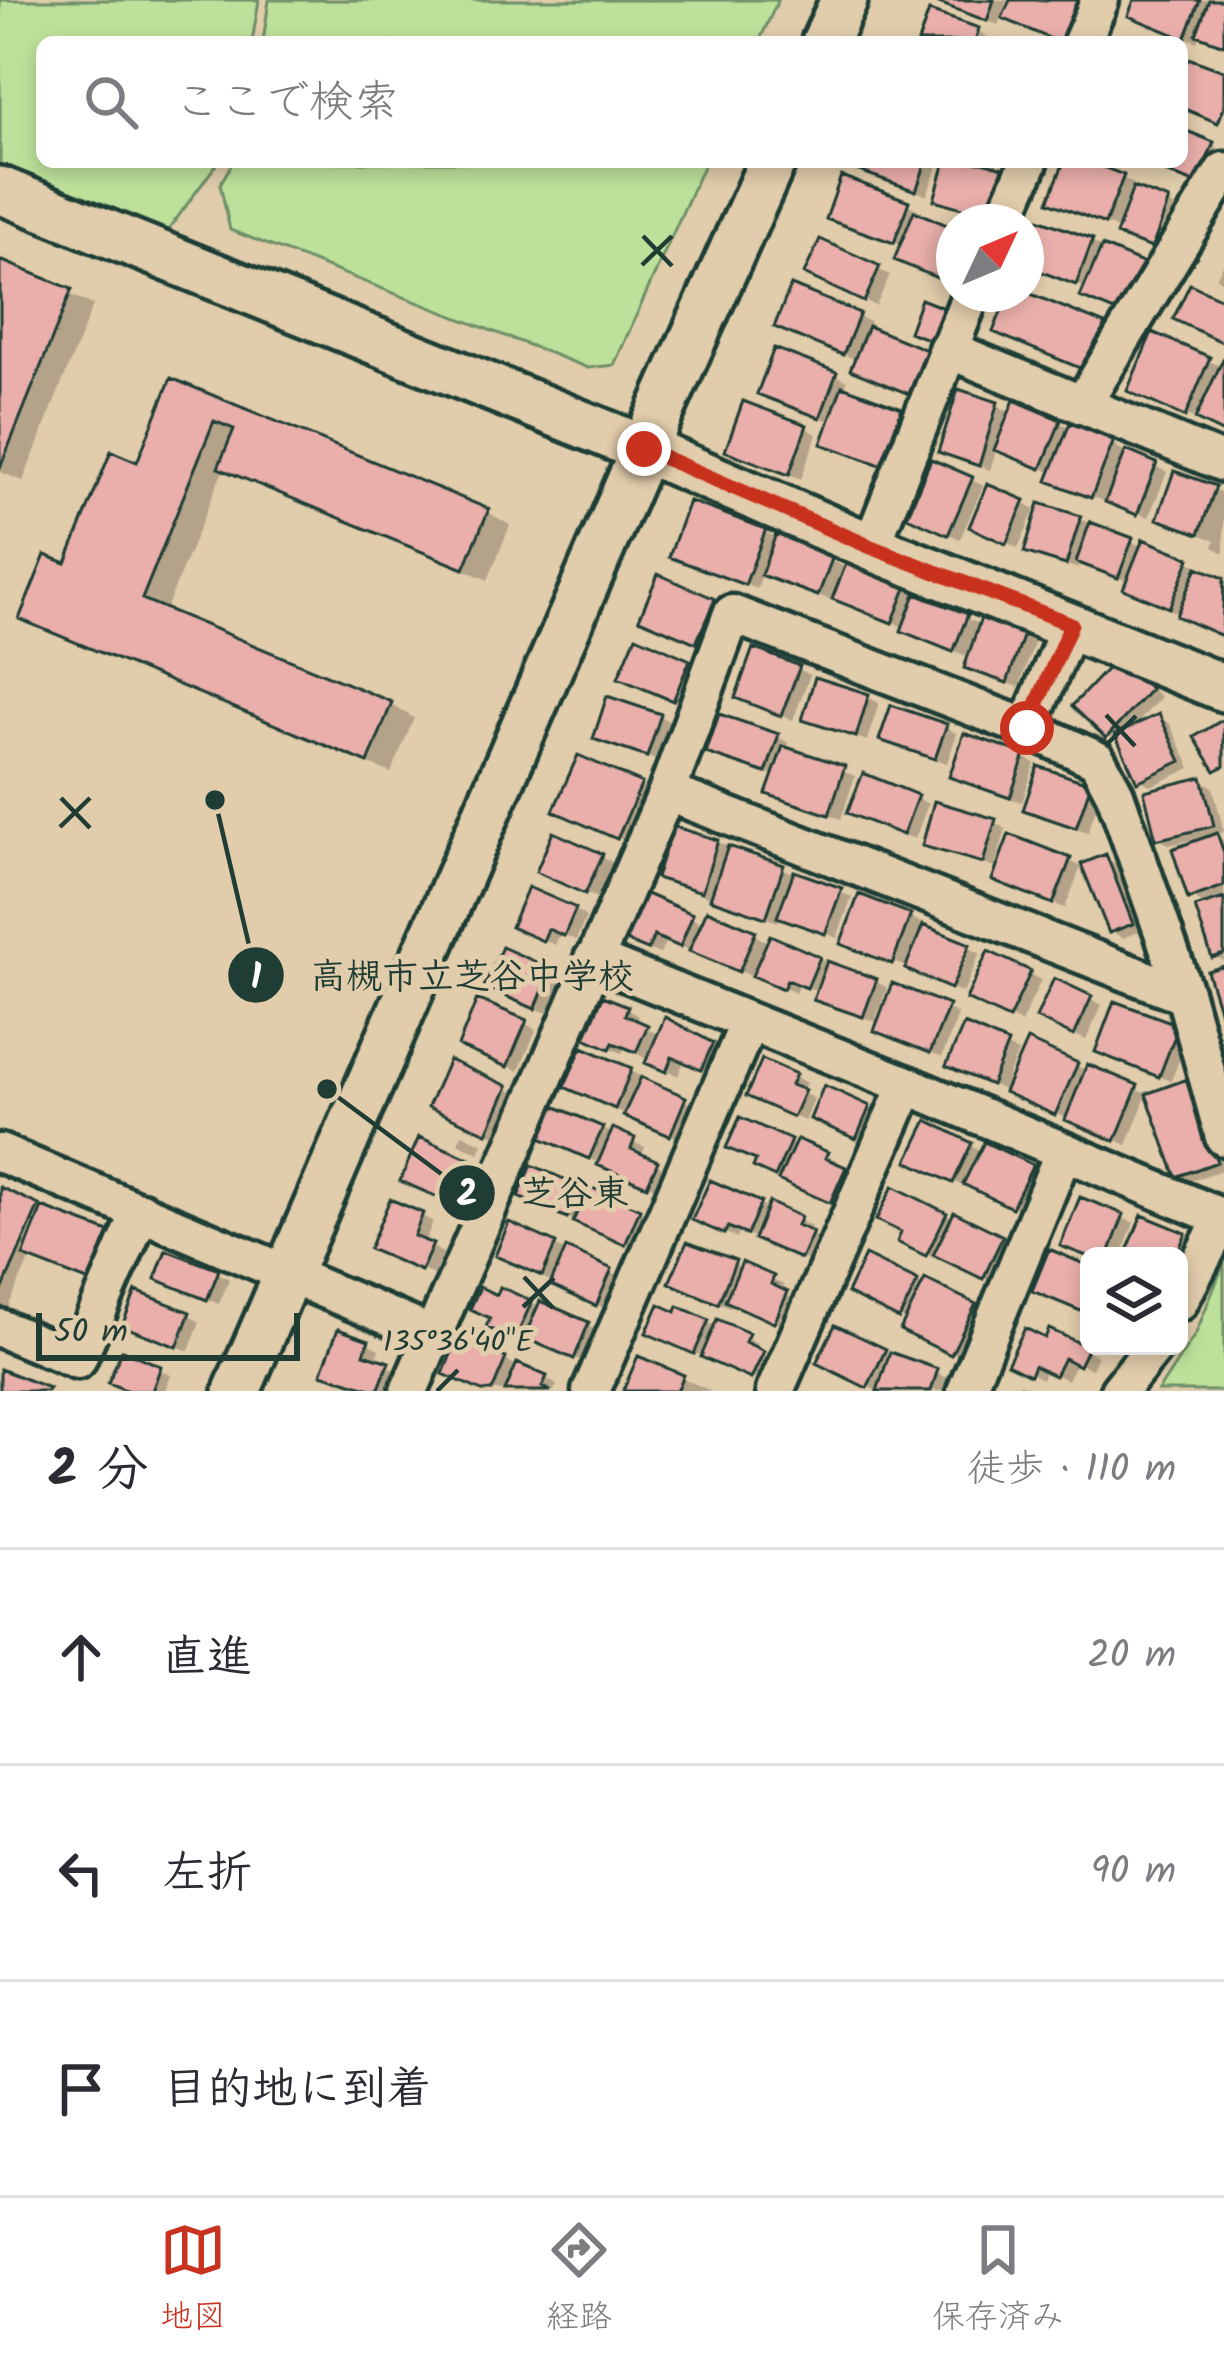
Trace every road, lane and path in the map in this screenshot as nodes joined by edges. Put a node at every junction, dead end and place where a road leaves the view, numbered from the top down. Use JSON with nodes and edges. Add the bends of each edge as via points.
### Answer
{"nodes":[{"id":1,"x":844,"y":0,"type":"edge"},
{"id":2,"x":1100,"y":0,"type":"edge"},
{"id":3,"x":828,"y":36,"type":"edge"},
{"id":4,"x":1085,"y":36,"type":"edge"},
{"id":5,"x":769,"y":168,"type":"edge"},
{"id":6,"x":1026,"y":168,"type":"edge"},
{"id":7,"x":1224,"y":171,"type":"edge"},
{"id":8,"x":0,"y":190,"type":"edge"},
{"id":9,"x":1011,"y":204,"type":"edge"},
{"id":10,"x":963,"y":312,"type":"edge"},
{"id":11,"x":947,"y":350,"type":"junction"},
{"id":12,"x":1082,"y":405,"type":"junction"},
{"id":13,"x":644,"y":449,"type":"junction"},
{"id":14,"x":1224,"y":463,"type":"edge"},
{"id":15,"x":871,"y":547,"type":"junction"},
{"id":16,"x":1071,"y":624,"type":"junction"},
{"id":17,"x":1224,"y":688,"type":"edge"},
{"id":18,"x":1027,"y":728,"type":"junction"},
{"id":19,"x":667,"y":792,"type":"junction"},
{"id":20,"x":593,"y":959,"type":"junction"},
{"id":21,"x":1185,"y":995,"type":"junction"},
{"id":22,"x":749,"y":1022,"type":"junction"},
{"id":23,"x":907,"y":1085,"type":"junction"},
{"id":24,"x":1224,"y":1137,"type":"edge"},
{"id":25,"x":1064,"y":1151,"type":"junction"},
{"id":26,"x":0,"y":1153,"type":"edge"},
{"id":27,"x":141,"y":1211,"type":"junction"},
{"id":28,"x":1224,"y":1217,"type":"edge"},
{"id":29,"x":289,"y":1271,"type":"junction"},
{"id":30,"x":1188,"y":1285,"type":"edge"},
{"id":31,"x":0,"y":1328,"type":"edge"},
{"id":32,"x":435,"y":1336,"type":"junction"},
{"id":33,"x":1148,"y":1355,"type":"edge"},
{"id":34,"x":70,"y":1376,"type":"edge"},
{"id":35,"x":237,"y":1391,"type":"edge"},
{"id":36,"x":409,"y":1391,"type":"edge"},
{"id":37,"x":591,"y":1391,"type":"edge"},
{"id":38,"x":775,"y":1391,"type":"edge"},
{"id":39,"x":966,"y":1391,"type":"edge"},
{"id":40,"x":1119,"y":1391,"type":"edge"}],
"edges":[{"from":1,"to":3,"type":"street"},
{"from":2,"to":4,"type":"street"},
{"from":5,"to":13,"type":"street"},
{"from":6,"to":9,"type":"street"},
{"from":7,"to":12,"type":"street"},
{"from":8,"to":13,"type":"street"},
{"from":10,"to":11,"type":"street"},
{"from":11,"to":12,"type":"street"},
{"from":11,"to":15,"type":"street"},
{"from":12,"to":14,"type":"street"},
{"from":13,"to":15,"type":"street"},
{"from":13,"to":29,"type":"street"},
{"from":15,"to":16,"type":"street"},
{"from":16,"to":17,"type":"street"},
{"from":16,"to":18,"type":"street"},
{"from":18,"to":19,"type":"street","via":[[732,614]]},
{"from":18,"to":21,"type":"street","via":[[1096,760]]},
{"from":19,"to":20,"type":"street"},
{"from":19,"to":21,"type":"street"},
{"from":20,"to":22,"type":"street"},
{"from":20,"to":32,"type":"street"},
{"from":21,"to":24,"type":"street"},
{"from":22,"to":23,"type":"street"},
{"from":22,"to":37,"type":"street"},
{"from":23,"to":25,"type":"street"},
{"from":23,"to":38,"type":"street"},
{"from":25,"to":28,"type":"street"},
{"from":25,"to":39,"type":"street"},
{"from":26,"to":27,"type":"street"},
{"from":27,"to":29,"type":"street"},
{"from":27,"to":34,"type":"street"},
{"from":28,"to":30,"type":"street"},
{"from":29,"to":32,"type":"street"},
{"from":29,"to":35,"type":"street"},
{"from":31,"to":34,"type":"street"},
{"from":32,"to":36,"type":"street"},
{"from":33,"to":40,"type":"street"}]}
